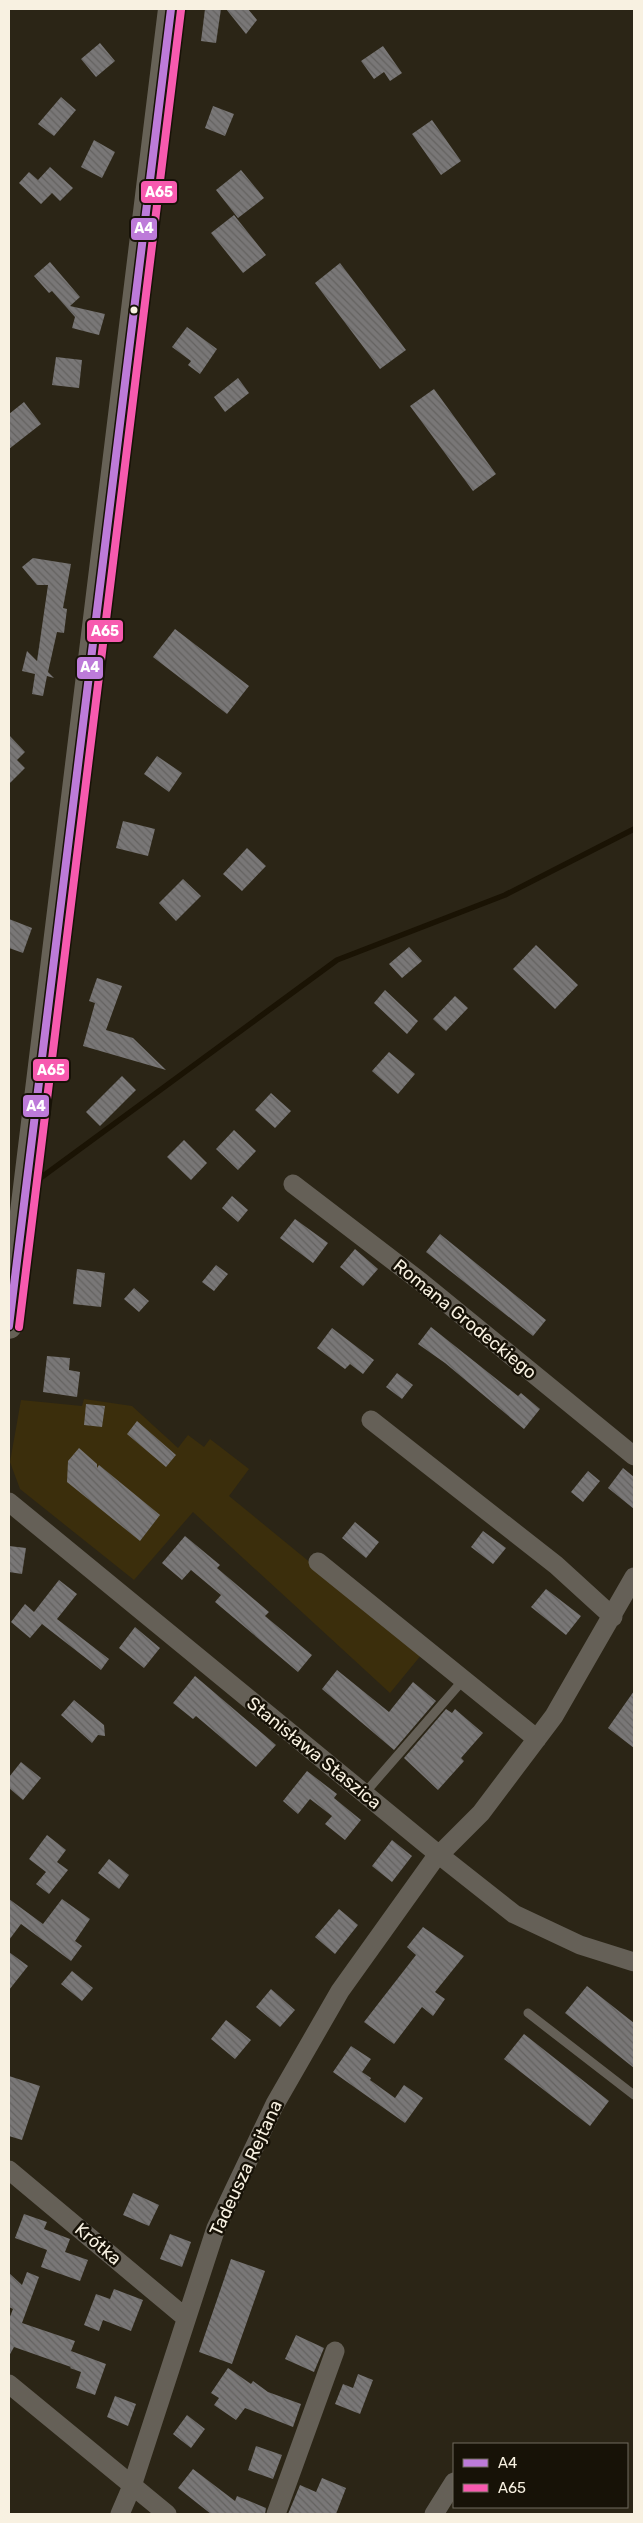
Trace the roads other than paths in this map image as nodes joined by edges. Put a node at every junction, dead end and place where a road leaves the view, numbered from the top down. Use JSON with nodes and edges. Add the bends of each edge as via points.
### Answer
{"nodes":[{"id":1,"x":172,"y":9,"type":"edge"},
{"id":2,"x":293,"y":1184,"type":"dead end"},
{"id":3,"x":9,"y":1326,"type":"edge"},
{"id":4,"x":371,"y":1420,"type":"dead end"},
{"id":5,"x":634,"y":1456,"type":"edge"},
{"id":6,"x":12,"y":1504,"type":"edge"},
{"id":7,"x":318,"y":1562,"type":"dead end"},
{"id":8,"x":634,"y":1577,"type":"edge"},
{"id":9,"x":613,"y":1616,"type":"junction"},
{"id":10,"x":464,"y":1680,"type":"junction"},
{"id":11,"x":537,"y":1739,"type":"junction"},
{"id":12,"x":364,"y":1794,"type":"junction"},
{"id":13,"x":438,"y":1854,"type":"junction"},
{"id":14,"x":634,"y":1962,"type":"edge"},
{"id":15,"x":528,"y":2013,"type":"dead end"},
{"id":16,"x":634,"y":2095,"type":"edge"},
{"id":17,"x":9,"y":2170,"type":"edge"},
{"id":18,"x":186,"y":2318,"type":"junction"},
{"id":19,"x":335,"y":2352,"type":"dead end"},
{"id":20,"x":9,"y":2384,"type":"edge"},
{"id":21,"x":453,"y":2484,"type":"edge"},
{"id":22,"x":132,"y":2486,"type":"junction"},
{"id":23,"x":120,"y":2514,"type":"edge"},
{"id":24,"x":167,"y":2514,"type":"edge"},
{"id":25,"x":276,"y":2514,"type":"edge"},
{"id":26,"x":434,"y":2514,"type":"edge"}],
"edges":[{"from":1,"to":3,"type":"main road"},
{"from":2,"to":5,"type":"street","name":"Romana Grodeckiego","via":[[421,1282]]},
{"from":4,"to":9,"type":"street","via":[[556,1565]]},
{"from":6,"to":12,"type":"street","name":"Stanisława Staszica"},
{"from":7,"to":10,"type":"street"},
{"from":8,"to":9,"type":"street"},
{"from":9,"to":11,"type":"street"},
{"from":10,"to":11,"type":"street"},
{"from":10,"to":12,"type":"lane"},
{"from":11,"to":13,"type":"street","via":[[481,1813]]},
{"from":12,"to":13,"type":"street","name":"Stanisława Staszica"},
{"from":13,"to":14,"type":"street","name":"Stanisława Staszica","via":[[514,1914],[580,1945]]},
{"from":13,"to":18,"type":"street","name":"Tadeusza Rejtana","via":[[340,1991],[275,2104],[216,2228]]},
{"from":15,"to":16,"type":"lane"},
{"from":17,"to":18,"type":"street","name":"Krótka"},
{"from":18,"to":22,"type":"street","name":"Tadeusza Rejtana"},
{"from":19,"to":25,"type":"street"},
{"from":20,"to":22,"type":"street"},
{"from":21,"to":26,"type":"street"},
{"from":22,"to":23,"type":"street","name":"Tadeusza Rejtana"},
{"from":22,"to":24,"type":"street"}]}
